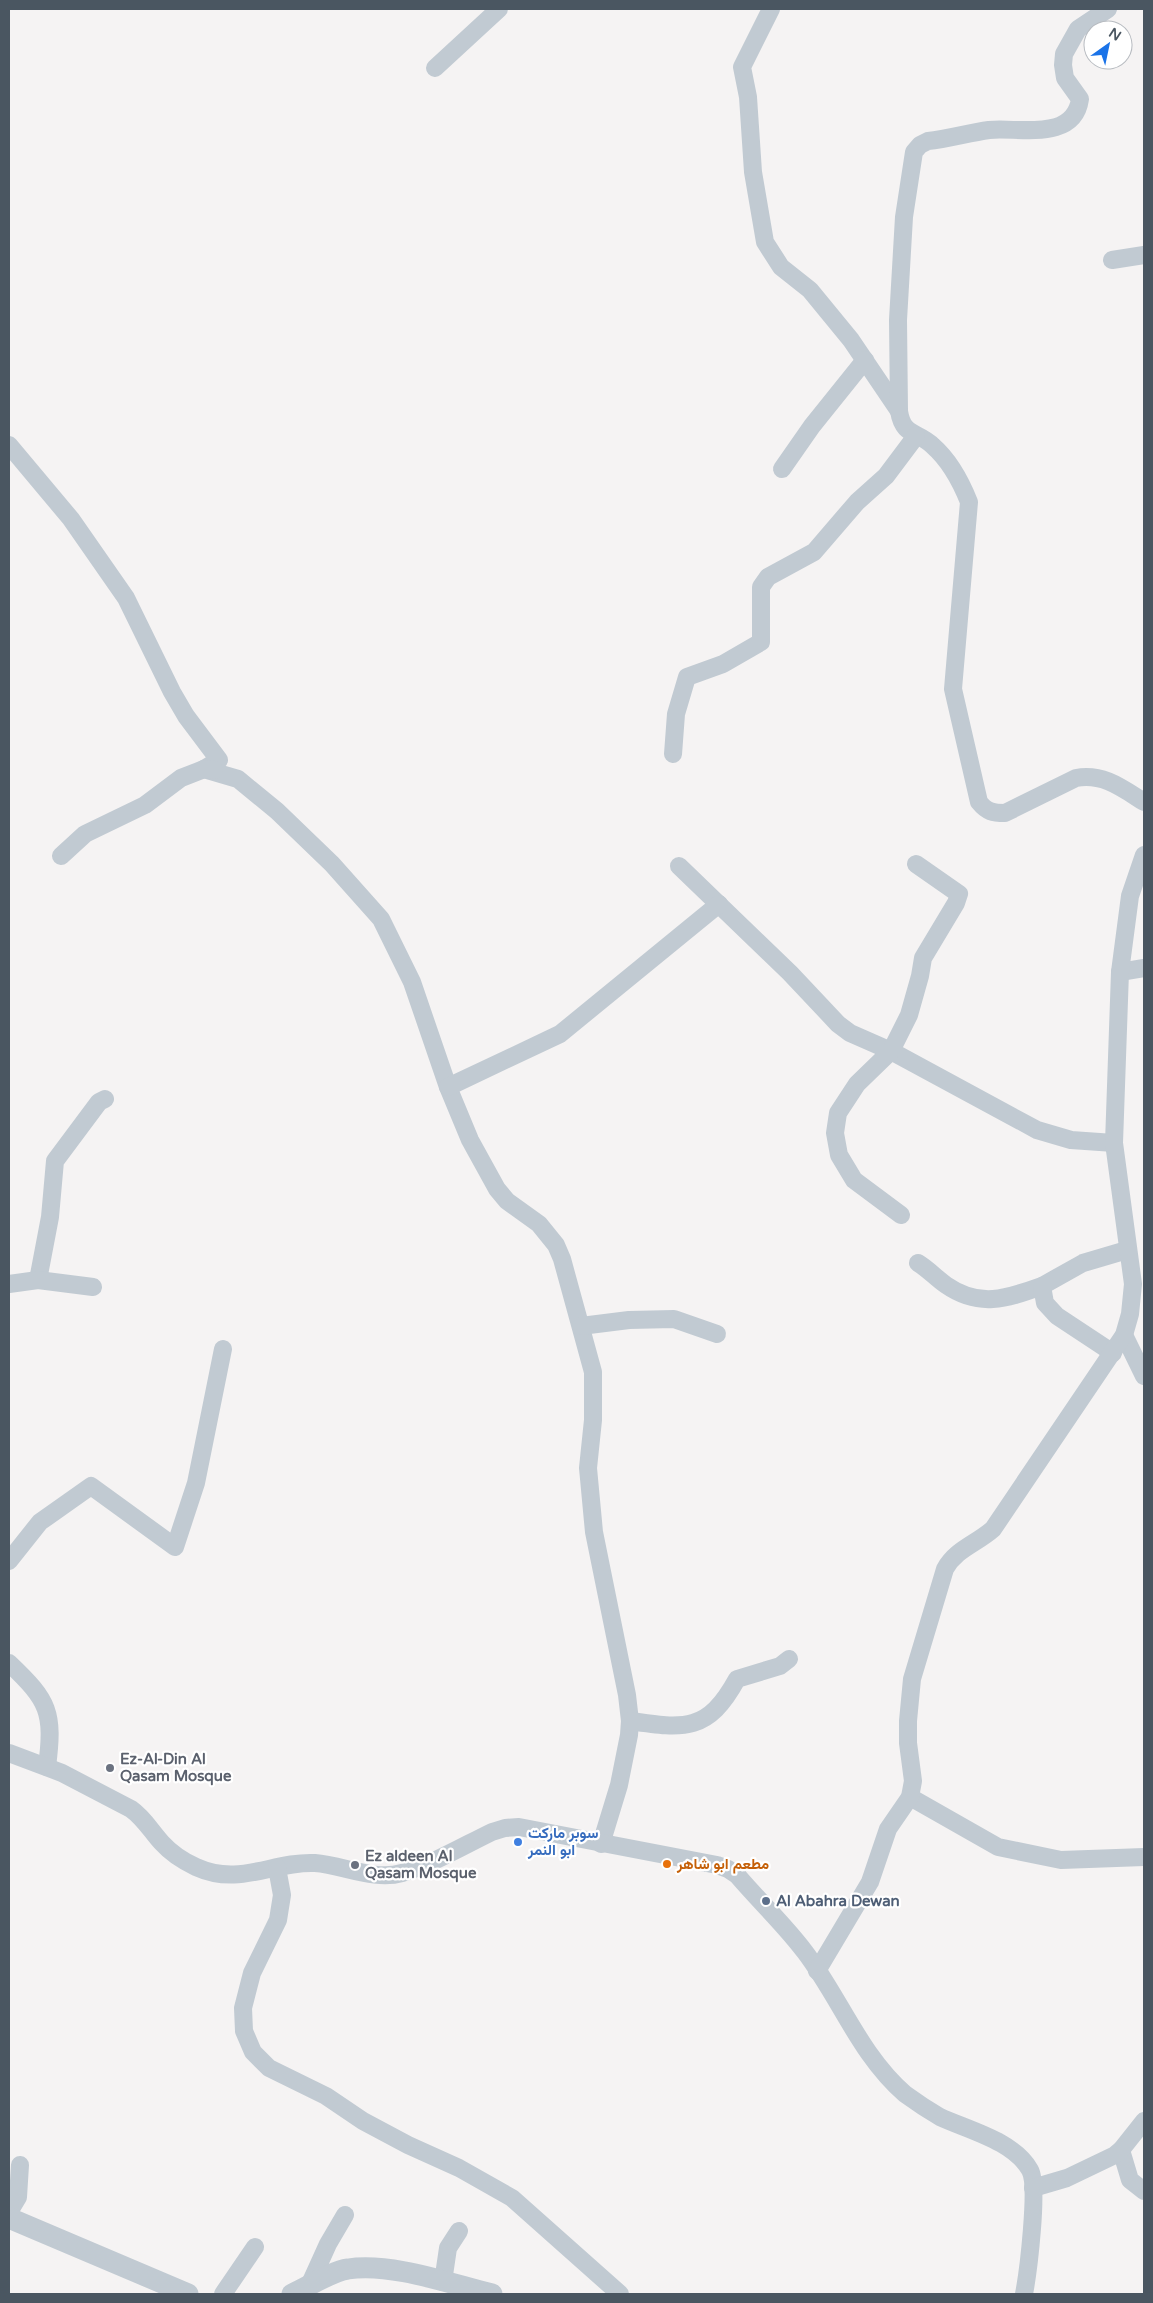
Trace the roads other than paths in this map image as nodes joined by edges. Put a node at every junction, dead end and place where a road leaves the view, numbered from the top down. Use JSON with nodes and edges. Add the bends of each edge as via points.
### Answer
{"nodes":[{"id":1,"x":499,"y":9,"type":"edge"},
{"id":2,"x":771,"y":9,"type":"edge"},
{"id":3,"x":1108,"y":9,"type":"edge"},
{"id":4,"x":435,"y":68,"type":"dead end"},
{"id":5,"x":1144,"y":255,"type":"edge"},
{"id":6,"x":1112,"y":260,"type":"dead end"},
{"id":7,"x":865,"y":360,"type":"junction"},
{"id":8,"x":899,"y":411,"type":"junction"},
{"id":9,"x":916,"y":436,"type":"junction"},
{"id":10,"x":9,"y":445,"type":"edge"},
{"id":11,"x":782,"y":470,"type":"dead end"},
{"id":12,"x":673,"y":754,"type":"dead end"},
{"id":13,"x":204,"y":769,"type":"junction"},
{"id":14,"x":230,"y":771,"type":"dead end"},
{"id":15,"x":1144,"y":802,"type":"edge"},
{"id":16,"x":1144,"y":855,"type":"edge"},
{"id":17,"x":61,"y":856,"type":"dead end"},
{"id":18,"x":916,"y":864,"type":"dead end"},
{"id":19,"x":679,"y":866,"type":"dead end"},
{"id":20,"x":719,"y":904,"type":"junction"},
{"id":21,"x":1144,"y":968,"type":"edge"},
{"id":22,"x":1120,"y":972,"type":"junction"},
{"id":23,"x":891,"y":1051,"type":"junction"},
{"id":24,"x":448,"y":1087,"type":"junction"},
{"id":25,"x":105,"y":1100,"type":"dead end"},
{"id":26,"x":1114,"y":1143,"type":"junction"},
{"id":27,"x":901,"y":1215,"type":"dead end"},
{"id":28,"x":1127,"y":1250,"type":"junction"},
{"id":29,"x":918,"y":1263,"type":"dead end"},
{"id":30,"x":38,"y":1280,"type":"junction"},
{"id":31,"x":9,"y":1284,"type":"edge"},
{"id":32,"x":1042,"y":1286,"type":"junction"},
{"id":33,"x":93,"y":1287,"type":"dead end"},
{"id":34,"x":581,"y":1326,"type":"junction"},
{"id":35,"x":717,"y":1334,"type":"dead end"},
{"id":36,"x":1124,"y":1335,"type":"junction"},
{"id":37,"x":223,"y":1349,"type":"dead end"},
{"id":38,"x":1113,"y":1353,"type":"junction"},
{"id":39,"x":1144,"y":1376,"type":"edge"},
{"id":40,"x":9,"y":1561,"type":"edge"},
{"id":41,"x":789,"y":1659,"type":"dead end"},
{"id":42,"x":9,"y":1663,"type":"edge"},
{"id":43,"x":630,"y":1721,"type":"junction"},
{"id":44,"x":9,"y":1753,"type":"edge"},
{"id":45,"x":47,"y":1767,"type":"junction"},
{"id":46,"x":910,"y":1797,"type":"junction"},
{"id":47,"x":601,"y":1844,"type":"junction"},
{"id":48,"x":1144,"y":1857,"type":"edge"},
{"id":49,"x":277,"y":1868,"type":"junction"},
{"id":50,"x":817,"y":1970,"type":"junction"},
{"id":51,"x":1144,"y":2122,"type":"edge"},
{"id":52,"x":1121,"y":2150,"type":"junction"},
{"id":53,"x":20,"y":2165,"type":"dead end"},
{"id":54,"x":1033,"y":2188,"type":"junction"},
{"id":55,"x":1144,"y":2191,"type":"edge"},
{"id":56,"x":9,"y":2212,"type":"edge"},
{"id":57,"x":346,"y":2215,"type":"dead end"},
{"id":58,"x":9,"y":2218,"type":"edge"},
{"id":59,"x":459,"y":2231,"type":"dead end"},
{"id":60,"x":255,"y":2247,"type":"dead end"},
{"id":61,"x":443,"y":2282,"type":"junction"},
{"id":62,"x":301,"y":2290,"type":"edge"},
{"id":63,"x":177,"y":2293,"type":"edge"},
{"id":64,"x":223,"y":2294,"type":"edge"},
{"id":65,"x":492,"y":2294,"type":"edge"},
{"id":66,"x":620,"y":2294,"type":"edge"},
{"id":67,"x":1024,"y":2294,"type":"edge"}],
"edges":[{"from":1,"to":4,"type":"street"},
{"from":2,"to":7,"type":"street","via":[[742,67],[765,242],[781,267],[817,298]]},
{"from":3,"to":8,"type":"street","via":[[1078,29],[1064,54],[1065,78],[1080,98],[1073,118],[1036,131],[991,130],[928,141],[914,152],[904,217],[898,320]]},
{"from":5,"to":6,"type":"street"},
{"from":7,"to":8,"type":"street"},
{"from":7,"to":11,"type":"street","via":[[812,426]]},
{"from":8,"to":9,"type":"street","via":[[905,429]]},
{"from":9,"to":12,"type":"street","via":[[886,476],[857,502],[814,552],[768,576],[761,586],[761,642],[723,664],[687,677],[676,714]]},
{"from":9,"to":15,"type":"street","via":[[938,451],[962,485],[969,502],[953,689],[979,802],[992,813],[1005,813],[1088,775],[1109,780]]},
{"from":10,"to":13,"type":"street","via":[[71,519],[126,598],[172,692],[219,760]]},
{"from":13,"to":14,"type":"street"},
{"from":13,"to":17,"type":"street","via":[[181,778],[145,804],[85,834]]},
{"from":13,"to":24,"type":"street","via":[[238,780],[278,811],[381,919],[412,982]]},
{"from":16,"to":22,"type":"street","via":[[1130,896]]},
{"from":18,"to":23,"type":"street","via":[[958,894],[956,903],[922,958],[909,1015]]},
{"from":19,"to":20,"type":"street"},
{"from":20,"to":23,"type":"street","via":[[838,1024],[850,1033]]},
{"from":20,"to":24,"type":"street","via":[[560,1034]]},
{"from":21,"to":22,"type":"street"},
{"from":22,"to":26,"type":"street"},
{"from":23,"to":26,"type":"street","via":[[1037,1130],[1071,1140]]},
{"from":23,"to":27,"type":"street","via":[[857,1084],[838,1113],[835,1133],[839,1155],[854,1180]]},
{"from":24,"to":34,"type":"street","via":[[470,1140],[497,1189],[507,1201],[539,1224],[556,1245]]},
{"from":25,"to":30,"type":"street","via":[[99,1102],[55,1161],[50,1217]]},
{"from":26,"to":28,"type":"street"},
{"from":28,"to":32,"type":"street","via":[[1082,1263]]},
{"from":28,"to":36,"type":"street","via":[[1132,1299]]},
{"from":29,"to":32,"type":"street","via":[[964,1296],[999,1299]]},
{"from":30,"to":31,"type":"street"},
{"from":30,"to":33,"type":"street"},
{"from":32,"to":38,"type":"street","via":[[1045,1303],[1057,1316]]},
{"from":34,"to":35,"type":"street","via":[[674,1319]]},
{"from":34,"to":43,"type":"street","via":[[593,1372],[588,1468],[594,1532]]},
{"from":36,"to":38,"type":"street"},
{"from":36,"to":39,"type":"street"},
{"from":37,"to":40,"type":"street","via":[[196,1483],[175,1547],[90,1486],[40,1522]]},
{"from":38,"to":46,"type":"street","via":[[993,1529],[959,1550],[945,1569],[912,1679],[908,1743],[914,1781]]},
{"from":41,"to":43,"type":"street","via":[[780,1666],[736,1679],[710,1716],[692,1724]]},
{"from":42,"to":45,"type":"street","via":[[34,1686],[46,1708],[50,1732]]},
{"from":43,"to":47,"type":"street","via":[[619,1785]]},
{"from":44,"to":45,"type":"street"},
{"from":45,"to":49,"type":"street","via":[[131,1809],[141,1816],[172,1853],[197,1868],[233,1875]]},
{"from":46,"to":48,"type":"street","via":[[998,1847],[1060,1860]]},
{"from":46,"to":50,"type":"street","via":[[888,1829],[870,1882]]},
{"from":47,"to":49,"type":"street","via":[[505,1828],[400,1873],[362,1873],[315,1863]]},
{"from":47,"to":50,"type":"street","via":[[728,1869],[737,1875],[805,1952]]},
{"from":49,"to":66,"type":"street","via":[[282,1895],[278,1920],[252,1973],[243,2008],[244,2031],[253,2052],[269,2068],[326,2096],[363,2121],[512,2198]]},
{"from":50,"to":54,"type":"street","via":[[867,2050],[892,2081],[940,2116],[1007,2149],[1025,2163],[1031,2172]]},
{"from":51,"to":52,"type":"street"},
{"from":52,"to":54,"type":"street","via":[[1067,2178]]},
{"from":52,"to":55,"type":"street","via":[[1130,2180]]},
{"from":53,"to":56,"type":"street","via":[[18,2197]]},
{"from":54,"to":67,"type":"street","via":[[1030,2263]]},
{"from":57,"to":62,"type":"street"},
{"from":58,"to":63,"type":"street"},
{"from":59,"to":61,"type":"street","via":[[448,2248]]},
{"from":60,"to":64,"type":"street"},
{"from":61,"to":62,"type":"street","via":[[398,2271],[358,2268],[347,2269]]},
{"from":61,"to":65,"type":"street"}]}
